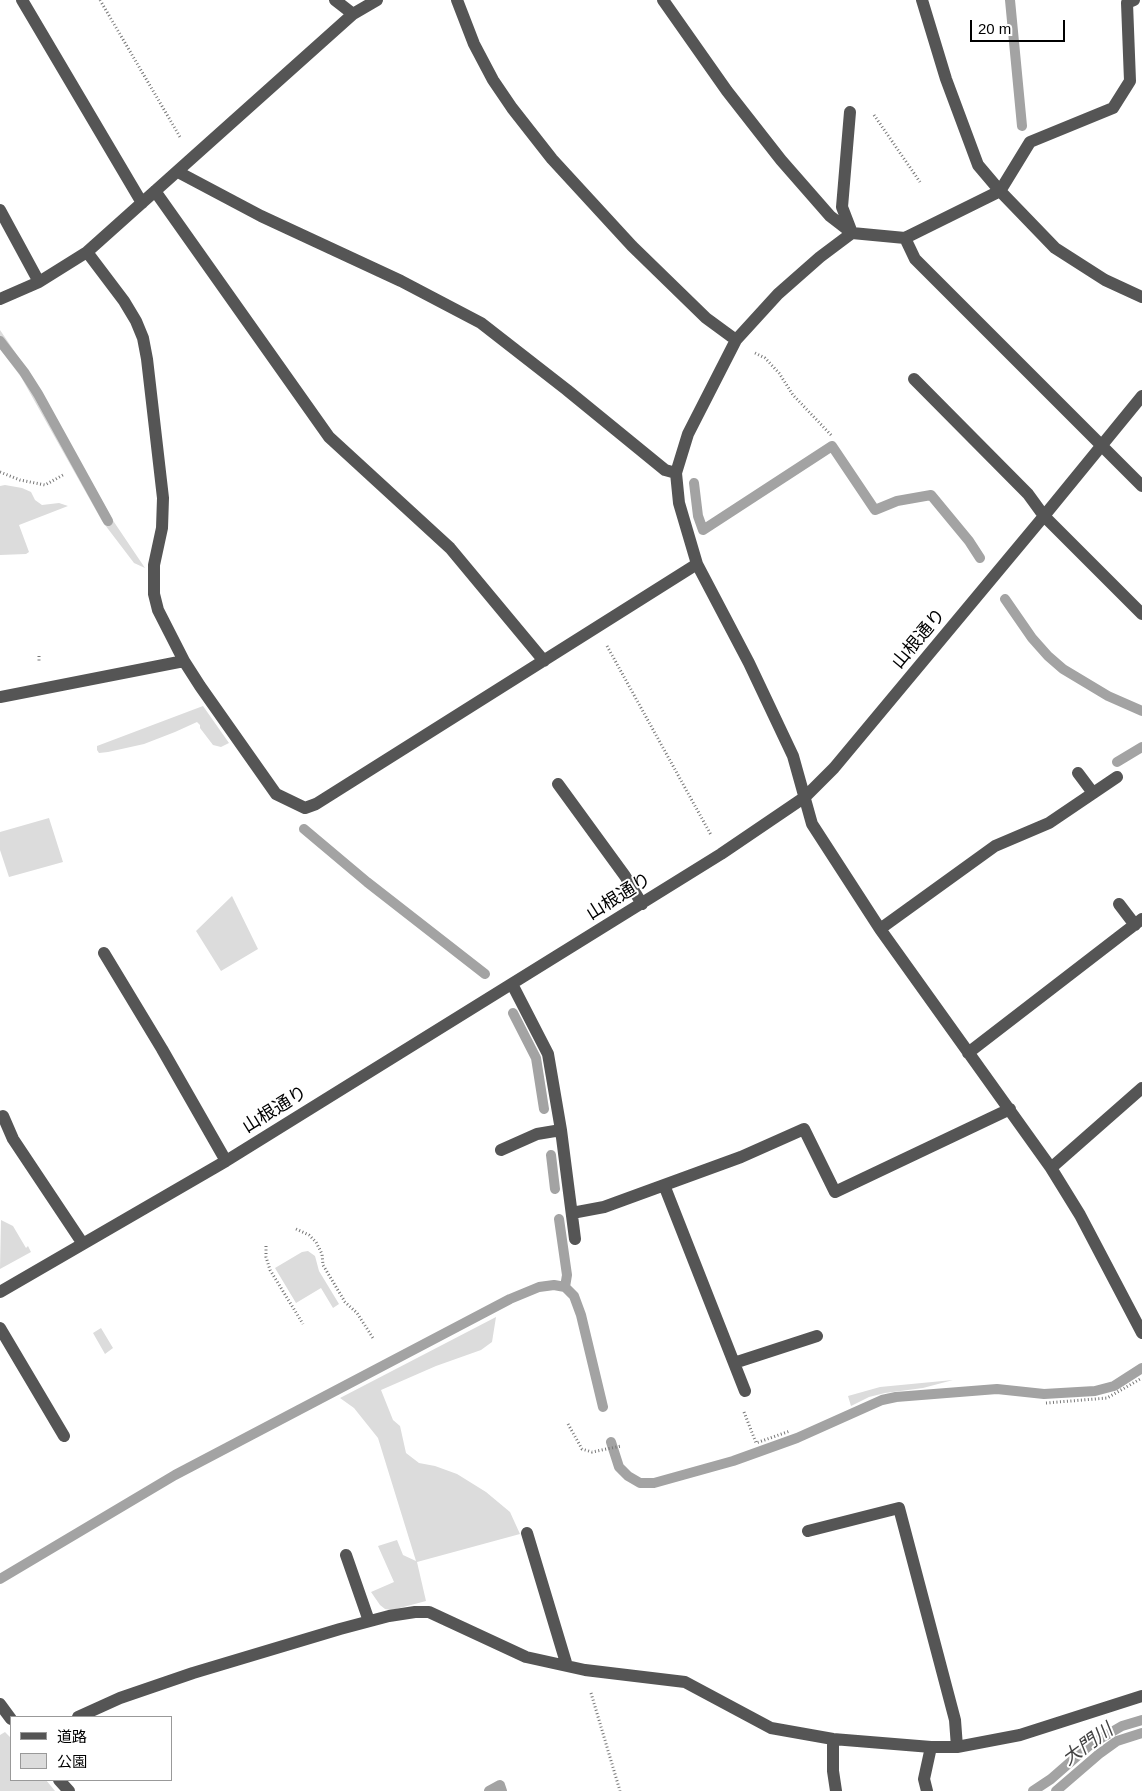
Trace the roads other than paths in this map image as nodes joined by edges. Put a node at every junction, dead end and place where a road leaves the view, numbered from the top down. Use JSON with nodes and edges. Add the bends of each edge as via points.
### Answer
{"nodes":[{"id":1,"x":22,"y":0,"type":"edge"},
{"id":2,"x":335,"y":0,"type":"edge"},
{"id":3,"x":377,"y":0,"type":"edge"},
{"id":4,"x":457,"y":0,"type":"edge"},
{"id":5,"x":663,"y":0,"type":"edge"},
{"id":6,"x":922,"y":0,"type":"edge"},
{"id":7,"x":1134,"y":0,"type":"edge"},
{"id":8,"x":353,"y":14,"type":"junction"},
{"id":9,"x":850,"y":112,"type":"dead end"},
{"id":10,"x":178,"y":172,"type":"junction"},
{"id":11,"x":155,"y":191,"type":"junction"},
{"id":12,"x":1000,"y":191,"type":"junction"},
{"id":13,"x":142,"y":203,"type":"junction"},
{"id":14,"x":0,"y":210,"type":"edge"},
{"id":15,"x":852,"y":233,"type":"junction"},
{"id":16,"x":905,"y":238,"type":"junction"},
{"id":17,"x":87,"y":252,"type":"junction"},
{"id":18,"x":39,"y":282,"type":"junction"},
{"id":19,"x":1142,"y":297,"type":"edge"},
{"id":20,"x":0,"y":299,"type":"edge"},
{"id":21,"x":736,"y":340,"type":"junction"},
{"id":22,"x":914,"y":379,"type":"dead end"},
{"id":23,"x":1142,"y":396,"type":"edge"},
{"id":24,"x":1103,"y":446,"type":"junction"},
{"id":25,"x":676,"y":473,"type":"junction"},
{"id":26,"x":1142,"y":486,"type":"edge"},
{"id":27,"x":1044,"y":516,"type":"junction"},
{"id":28,"x":697,"y":564,"type":"junction"},
{"id":29,"x":1142,"y":614,"type":"edge"},
{"id":30,"x":544,"y":660,"type":"junction"},
{"id":31,"x":184,"y":661,"type":"junction"},
{"id":32,"x":0,"y":697,"type":"edge"},
{"id":33,"x":1078,"y":772,"type":"dead end"},
{"id":34,"x":1117,"y":777,"type":"dead end"},
{"id":35,"x":558,"y":784,"type":"dead end"},
{"id":36,"x":1093,"y":794,"type":"junction"},
{"id":37,"x":805,"y":797,"type":"junction"},
{"id":38,"x":642,"y":904,"type":"junction"},
{"id":39,"x":1119,"y":904,"type":"dead end"},
{"id":40,"x":1138,"y":922,"type":"edge"},
{"id":41,"x":880,"y":929,"type":"junction"},
{"id":42,"x":104,"y":953,"type":"dead end"},
{"id":43,"x":512,"y":984,"type":"junction"},
{"id":44,"x":968,"y":1053,"type":"junction"},
{"id":45,"x":1142,"y":1088,"type":"edge"},
{"id":46,"x":1010,"y":1110,"type":"junction"},
{"id":47,"x":3,"y":1116,"type":"dead end"},
{"id":48,"x":561,"y":1130,"type":"junction"},
{"id":49,"x":500,"y":1150,"type":"dead end"},
{"id":50,"x":226,"y":1161,"type":"junction"},
{"id":51,"x":1052,"y":1168,"type":"junction"},
{"id":52,"x":664,"y":1185,"type":"junction"},
{"id":53,"x":572,"y":1213,"type":"junction"},
{"id":54,"x":575,"y":1239,"type":"dead end"},
{"id":55,"x":83,"y":1244,"type":"junction"},
{"id":56,"x":0,"y":1292,"type":"edge"},
{"id":57,"x":0,"y":1328,"type":"edge"},
{"id":58,"x":1142,"y":1333,"type":"edge"},
{"id":59,"x":817,"y":1336,"type":"dead end"},
{"id":60,"x":734,"y":1363,"type":"junction"},
{"id":61,"x":745,"y":1391,"type":"road end"},
{"id":62,"x":64,"y":1436,"type":"dead end"},
{"id":63,"x":808,"y":1531,"type":"dead end"},
{"id":64,"x":527,"y":1533,"type":"dead end"},
{"id":65,"x":346,"y":1555,"type":"dead end"},
{"id":66,"x":369,"y":1621,"type":"junction"},
{"id":67,"x":566,"y":1666,"type":"junction"},
{"id":68,"x":1142,"y":1696,"type":"edge"},
{"id":69,"x":0,"y":1704,"type":"edge"},
{"id":70,"x":80,"y":1716,"type":"edge"},
{"id":71,"x":10,"y":1718,"type":"edge"},
{"id":72,"x":833,"y":1739,"type":"junction"},
{"id":73,"x":931,"y":1747,"type":"junction"},
{"id":74,"x":957,"y":1747,"type":"junction"},
{"id":75,"x":60,"y":1781,"type":"edge"},
{"id":76,"x":69,"y":1791,"type":"edge"},
{"id":77,"x":836,"y":1791,"type":"edge"},
{"id":78,"x":927,"y":1791,"type":"edge"}],
"edges":[{"from":1,"to":13,"type":"street"},
{"from":2,"to":8,"type":"street"},
{"from":3,"to":8,"type":"street"},
{"from":4,"to":21,"type":"street","via":[[474,44],[493,80],[552,159],[632,246],[706,318]]},
{"from":5,"to":15,"type":"street","via":[[727,91],[781,160],[830,216]]},
{"from":6,"to":12,"type":"street","via":[[946,79],[978,165]]},
{"from":7,"to":12,"type":"street","via":[[1127,3],[1130,81],[1113,108],[1030,142]]},
{"from":8,"to":10,"type":"street"},
{"from":9,"to":15,"type":"street","via":[[842,208]]},
{"from":10,"to":11,"type":"street"},
{"from":10,"to":25,"type":"street","via":[[482,323],[665,470]]},
{"from":11,"to":13,"type":"street"},
{"from":11,"to":30,"type":"street","via":[[324,432],[450,548]]},
{"from":12,"to":16,"type":"street"},
{"from":12,"to":19,"type":"street","via":[[1055,248],[1105,280]]},
{"from":13,"to":17,"type":"street"},
{"from":14,"to":18,"type":"street"},
{"from":15,"to":16,"type":"street"},
{"from":15,"to":21,"type":"street","via":[[778,294]]},
{"from":16,"to":24,"type":"street","via":[[915,260]]},
{"from":17,"to":18,"type":"street"},
{"from":17,"to":31,"type":"street","via":[[124,301],[143,338],[163,498],[162,528],[154,565],[154,594],[158,610]]},
{"from":18,"to":20,"type":"street"},
{"from":21,"to":25,"type":"street","via":[[688,434]]},
{"from":22,"to":27,"type":"street","via":[[1028,494]]},
{"from":23,"to":24,"type":"street","name":"山根通り"},
{"from":24,"to":26,"type":"street"},
{"from":24,"to":27,"type":"street","name":"山根通り"},
{"from":25,"to":28,"type":"street","via":[[679,503]]},
{"from":27,"to":29,"type":"street"},
{"from":27,"to":37,"type":"street","name":"山根通り","via":[[834,768]]},
{"from":28,"to":30,"type":"street"},
{"from":28,"to":37,"type":"street","via":[[793,756]]},
{"from":30,"to":31,"type":"street","via":[[305,808],[276,794]]},
{"from":31,"to":32,"type":"street"},
{"from":33,"to":36,"type":"street"},
{"from":34,"to":36,"type":"street"},
{"from":35,"to":38,"type":"street"},
{"from":36,"to":41,"type":"street","via":[[1049,823],[996,846]]},
{"from":37,"to":38,"type":"street","name":"山根通り"},
{"from":37,"to":41,"type":"street","via":[[812,824]]},
{"from":38,"to":43,"type":"street","name":"山根通り"},
{"from":39,"to":40,"type":"street"},
{"from":40,"to":44,"type":"street"},
{"from":41,"to":44,"type":"street"},
{"from":42,"to":50,"type":"street"},
{"from":43,"to":48,"type":"street","via":[[548,1054]]},
{"from":43,"to":50,"type":"street","name":"山根通り"},
{"from":44,"to":46,"type":"street"},
{"from":45,"to":51,"type":"street"},
{"from":46,"to":51,"type":"street"},
{"from":46,"to":52,"type":"street","via":[[835,1192],[804,1129],[741,1157]]},
{"from":47,"to":55,"type":"street","via":[[14,1139]]},
{"from":48,"to":49,"type":"street","via":[[537,1134]]},
{"from":48,"to":53,"type":"street"},
{"from":50,"to":55,"type":"street","name":"山根通り"},
{"from":51,"to":58,"type":"street"},
{"from":52,"to":53,"type":"street","via":[[604,1207]]},
{"from":52,"to":60,"type":"street"},
{"from":53,"to":54,"type":"street"},
{"from":55,"to":56,"type":"street","name":"山根通り"},
{"from":57,"to":62,"type":"street"},
{"from":59,"to":60,"type":"street"},
{"from":60,"to":61,"type":"street"},
{"from":63,"to":74,"type":"street","via":[[899,1508],[955,1720]]},
{"from":64,"to":67,"type":"street"},
{"from":65,"to":66,"type":"street"},
{"from":66,"to":67,"type":"street","via":[[429,1612],[526,1657]]},
{"from":66,"to":70,"type":"street","via":[[193,1673],[120,1698]]},
{"from":67,"to":72,"type":"street","via":[[685,1682],[771,1728]]},
{"from":68,"to":74,"type":"street","via":[[1020,1735]]},
{"from":69,"to":71,"type":"street"},
{"from":72,"to":73,"type":"street"},
{"from":72,"to":77,"type":"street"},
{"from":73,"to":74,"type":"street"},
{"from":73,"to":78,"type":"street","via":[[924,1779]]},
{"from":75,"to":76,"type":"street"}]}
